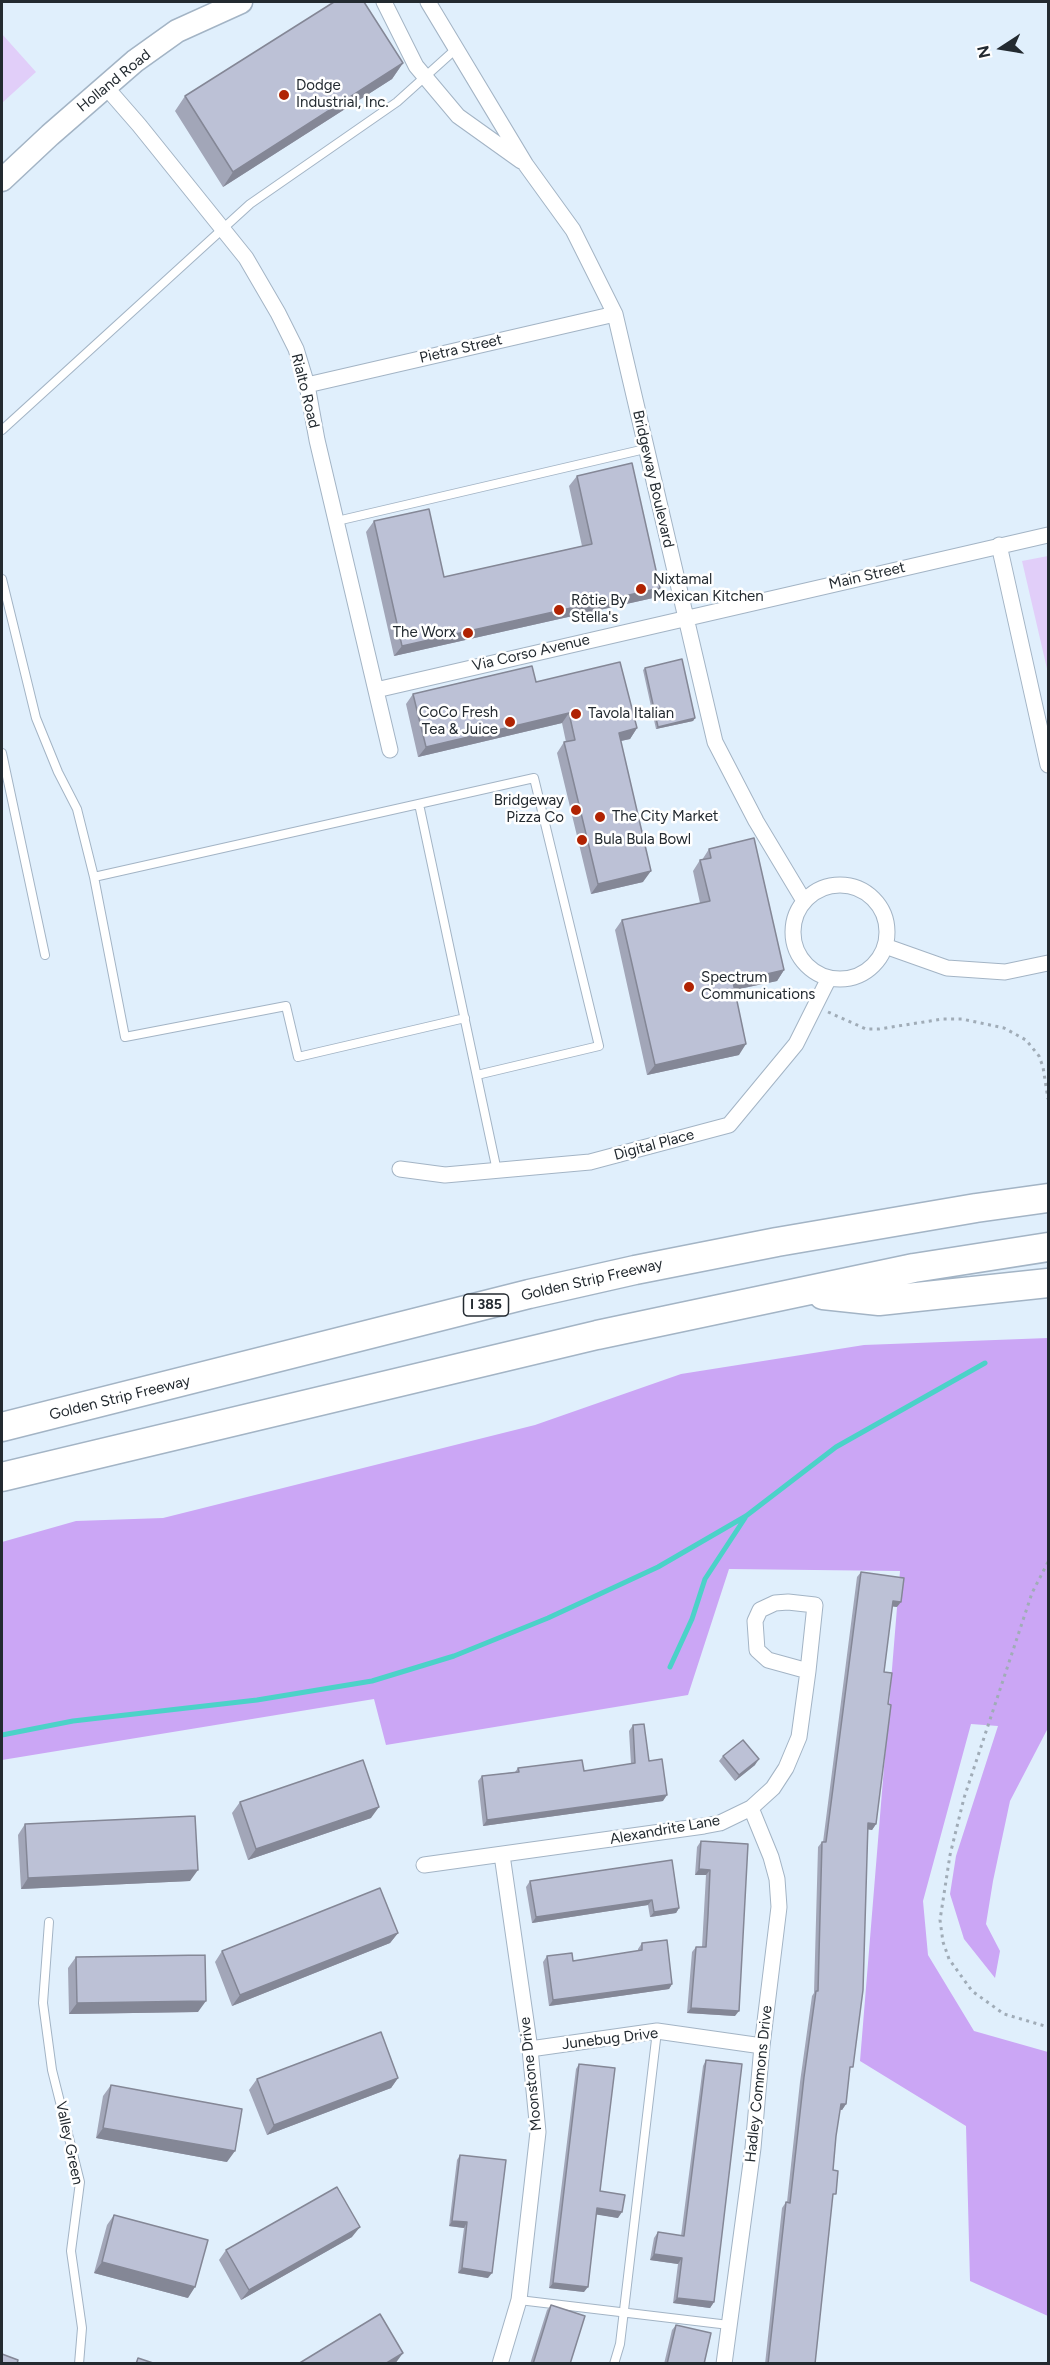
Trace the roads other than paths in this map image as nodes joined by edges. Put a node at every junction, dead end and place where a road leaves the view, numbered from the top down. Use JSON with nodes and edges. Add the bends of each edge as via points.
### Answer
{"nodes":[{"id":1,"x":241,"y":2,"type":"edge"},
{"id":2,"x":384,"y":2,"type":"edge"},
{"id":3,"x":428,"y":2,"type":"edge"},
{"id":4,"x":457,"y":48,"type":"junction"},
{"id":5,"x":425,"y":77,"type":"junction"},
{"id":6,"x":105,"y":86,"type":"junction"},
{"id":7,"x":526,"y":165,"type":"junction"},
{"id":8,"x":2,"y":180,"type":"edge"},
{"id":9,"x":222,"y":228,"type":"junction"},
{"id":10,"x":615,"y":314,"type":"junction"},
{"id":11,"x":307,"y":385,"type":"junction"},
{"id":12,"x":2,"y":430,"type":"edge"},
{"id":13,"x":645,"y":448,"type":"junction"},
{"id":14,"x":337,"y":521,"type":"junction"},
{"id":15,"x":1048,"y":535,"type":"edge"},
{"id":16,"x":999,"y":545,"type":"junction"},
{"id":17,"x":2,"y":579,"type":"edge"},
{"id":18,"x":685,"y":617,"type":"junction"},
{"id":19,"x":376,"y":690,"type":"junction"},
{"id":20,"x":390,"y":750,"type":"dead end"},
{"id":21,"x":2,"y":753,"type":"edge"},
{"id":22,"x":1048,"y":765,"type":"edge"},
{"id":23,"x":419,"y":804,"type":"junction"},
{"id":24,"x":94,"y":877,"type":"junction"},
{"id":25,"x":804,"y":901,"type":"junction"},
{"id":26,"x":885,"y":946,"type":"junction"},
{"id":27,"x":45,"y":955,"type":"dead end"},
{"id":28,"x":1048,"y":963,"type":"edge"},
{"id":29,"x":829,"y":978,"type":"junction"},
{"id":30,"x":465,"y":1018,"type":"junction"},
{"id":31,"x":477,"y":1075,"type":"junction"},
{"id":32,"x":400,"y":1169,"type":"dead end"},
{"id":33,"x":497,"y":1171,"type":"junction"},
{"id":34,"x":1048,"y":1191,"type":"edge"},
{"id":35,"x":1048,"y":1198,"type":"edge"},
{"id":36,"x":976,"y":1208,"type":"junction"},
{"id":37,"x":1048,"y":1248,"type":"edge"},
{"id":38,"x":1048,"y":1283,"type":"edge"},
{"id":39,"x":800,"y":1292,"type":"junction"},
{"id":40,"x":2,"y":1427,"type":"edge"},
{"id":41,"x":2,"y":1477,"type":"edge"},
{"id":42,"x":808,"y":1671,"type":"junction"},
{"id":43,"x":751,"y":1808,"type":"junction"},
{"id":44,"x":502,"y":1855,"type":"junction"},
{"id":45,"x":424,"y":1865,"type":"dead end"},
{"id":46,"x":48,"y":1922,"type":"dead end"},
{"id":47,"x":657,"y":2031,"type":"junction"},
{"id":48,"x":762,"y":2046,"type":"junction"},
{"id":49,"x":530,"y":2049,"type":"junction"},
{"id":50,"x":519,"y":2300,"type":"junction"},
{"id":51,"x":623,"y":2312,"type":"junction"},
{"id":52,"x":729,"y":2325,"type":"junction"},
{"id":53,"x":79,"y":2364,"type":"edge"},
{"id":54,"x":500,"y":2364,"type":"edge"},
{"id":55,"x":614,"y":2364,"type":"edge"},
{"id":56,"x":724,"y":2364,"type":"edge"}],
"edges":[{"from":1,"to":6,"type":"street","name":"Holland Road","via":[[177,31]]},
{"from":2,"to":5,"type":"street","name":"Bridgeway Boulevard"},
{"from":3,"to":4,"type":"street","name":"Bridgeway Boulevard"},
{"from":4,"to":5,"type":"lane"},
{"from":4,"to":7,"type":"street","name":"Bridgeway Boulevard"},
{"from":5,"to":7,"type":"street","name":"Bridgeway Boulevard","via":[[458,116]]},
{"from":5,"to":9,"type":"lane","via":[[397,102],[250,204]]},
{"from":6,"to":8,"type":"street","name":"Holland Road"},
{"from":6,"to":9,"type":"street","name":"Rialto Road"},
{"from":7,"to":10,"type":"street","name":"Bridgeway Boulevard","via":[[573,230]]},
{"from":9,"to":11,"type":"street","name":"Rialto Road","via":[[246,258],[278,313],[296,349]]},
{"from":9,"to":12,"type":"lane"},
{"from":10,"to":11,"type":"street","name":"Pietra Street"},
{"from":10,"to":13,"type":"street","name":"Bridgeway Boulevard"},
{"from":11,"to":14,"type":"street","name":"Rialto Road"},
{"from":13,"to":14,"type":"lane"},
{"from":13,"to":18,"type":"street","name":"Bridgeway Boulevard"},
{"from":14,"to":19,"type":"street","name":"Rialto Road"},
{"from":15,"to":16,"type":"street","name":"Main Street"},
{"from":16,"to":18,"type":"street","name":"Main Street"},
{"from":16,"to":22,"type":"street"},
{"from":17,"to":24,"type":"lane","via":[[36,718],[77,809]]},
{"from":18,"to":19,"type":"street","name":"Via Corso Avenue"},
{"from":18,"to":25,"type":"street","name":"Bridgeway Boulevard","via":[[715,742]]},
{"from":19,"to":20,"type":"street","name":"Rialto Road"},
{"from":21,"to":27,"type":"lane"},
{"from":23,"to":24,"type":"lane"},
{"from":23,"to":30,"type":"lane"},
{"from":23,"to":31,"type":"lane","via":[[534,778],[599,1046]]},
{"from":24,"to":30,"type":"lane","via":[[125,1037],[286,1006],[298,1057]]},
{"from":25,"to":26,"type":"street","via":[[831,885],[862,890],[884,914]]},
{"from":25,"to":29,"type":"street","via":[[795,915],[795,947],[814,972]]},
{"from":26,"to":28,"type":"street","via":[[946,968],[1005,972]]},
{"from":26,"to":29,"type":"street","via":[[869,969],[857,976]]},
{"from":29,"to":33,"type":"street","name":"Digital Place","via":[[796,1044],[729,1125],[590,1162]]},
{"from":30,"to":31,"type":"lane"},
{"from":31,"to":33,"type":"lane"},
{"from":32,"to":33,"type":"street","name":"Digital Place","via":[[445,1175]]},
{"from":34,"to":36,"type":"highway"},
{"from":35,"to":36,"type":"highway","name":"Golden Strip Freeway","number":"I 385"},
{"from":36,"to":40,"type":"highway","name":"Golden Strip Freeway","number":"I 385","via":[[634,1270]]},
{"from":37,"to":39,"type":"highway","via":[[914,1268]]},
{"from":38,"to":39,"type":"highway","via":[[879,1301]]},
{"from":39,"to":41,"type":"highway","via":[[489,1359]]},
{"from":42,"to":42,"type":"street","name":"Alexandrite Lane","via":[[815,1605],[775,1603],[760,1610],[755,1621],[757,1650],[768,1660]]},
{"from":42,"to":43,"type":"street","name":"Alexandrite Lane","via":[[799,1737],[786,1768]]},
{"from":43,"to":44,"type":"street","name":"Alexandrite Lane","via":[[720,1823]]},
{"from":43,"to":48,"type":"street","name":"Hadley Commons Drive","via":[[771,1857],[779,1907]]},
{"from":44,"to":45,"type":"street","name":"Alexandrite Lane"},
{"from":44,"to":49,"type":"street","name":"Moonstone Drive"},
{"from":46,"to":53,"type":"lane","name":"Valley Green","via":[[43,2003],[52,2070],[80,2182],[71,2251],[82,2328]]},
{"from":47,"to":48,"type":"street","name":"Junebug Drive"},
{"from":47,"to":49,"type":"street","name":"Junebug Drive"},
{"from":47,"to":51,"type":"lane"},
{"from":48,"to":52,"type":"street","name":"Hadley Commons Drive","via":[[753,2148]]},
{"from":49,"to":50,"type":"street","name":"Moonstone Drive","via":[[538,2132]]},
{"from":50,"to":51,"type":"lane"},
{"from":50,"to":54,"type":"street","name":"Moonstone Drive"},
{"from":51,"to":52,"type":"lane"},
{"from":51,"to":55,"type":"lane"},
{"from":52,"to":56,"type":"street","name":"Hadley Commons Drive"}]}
